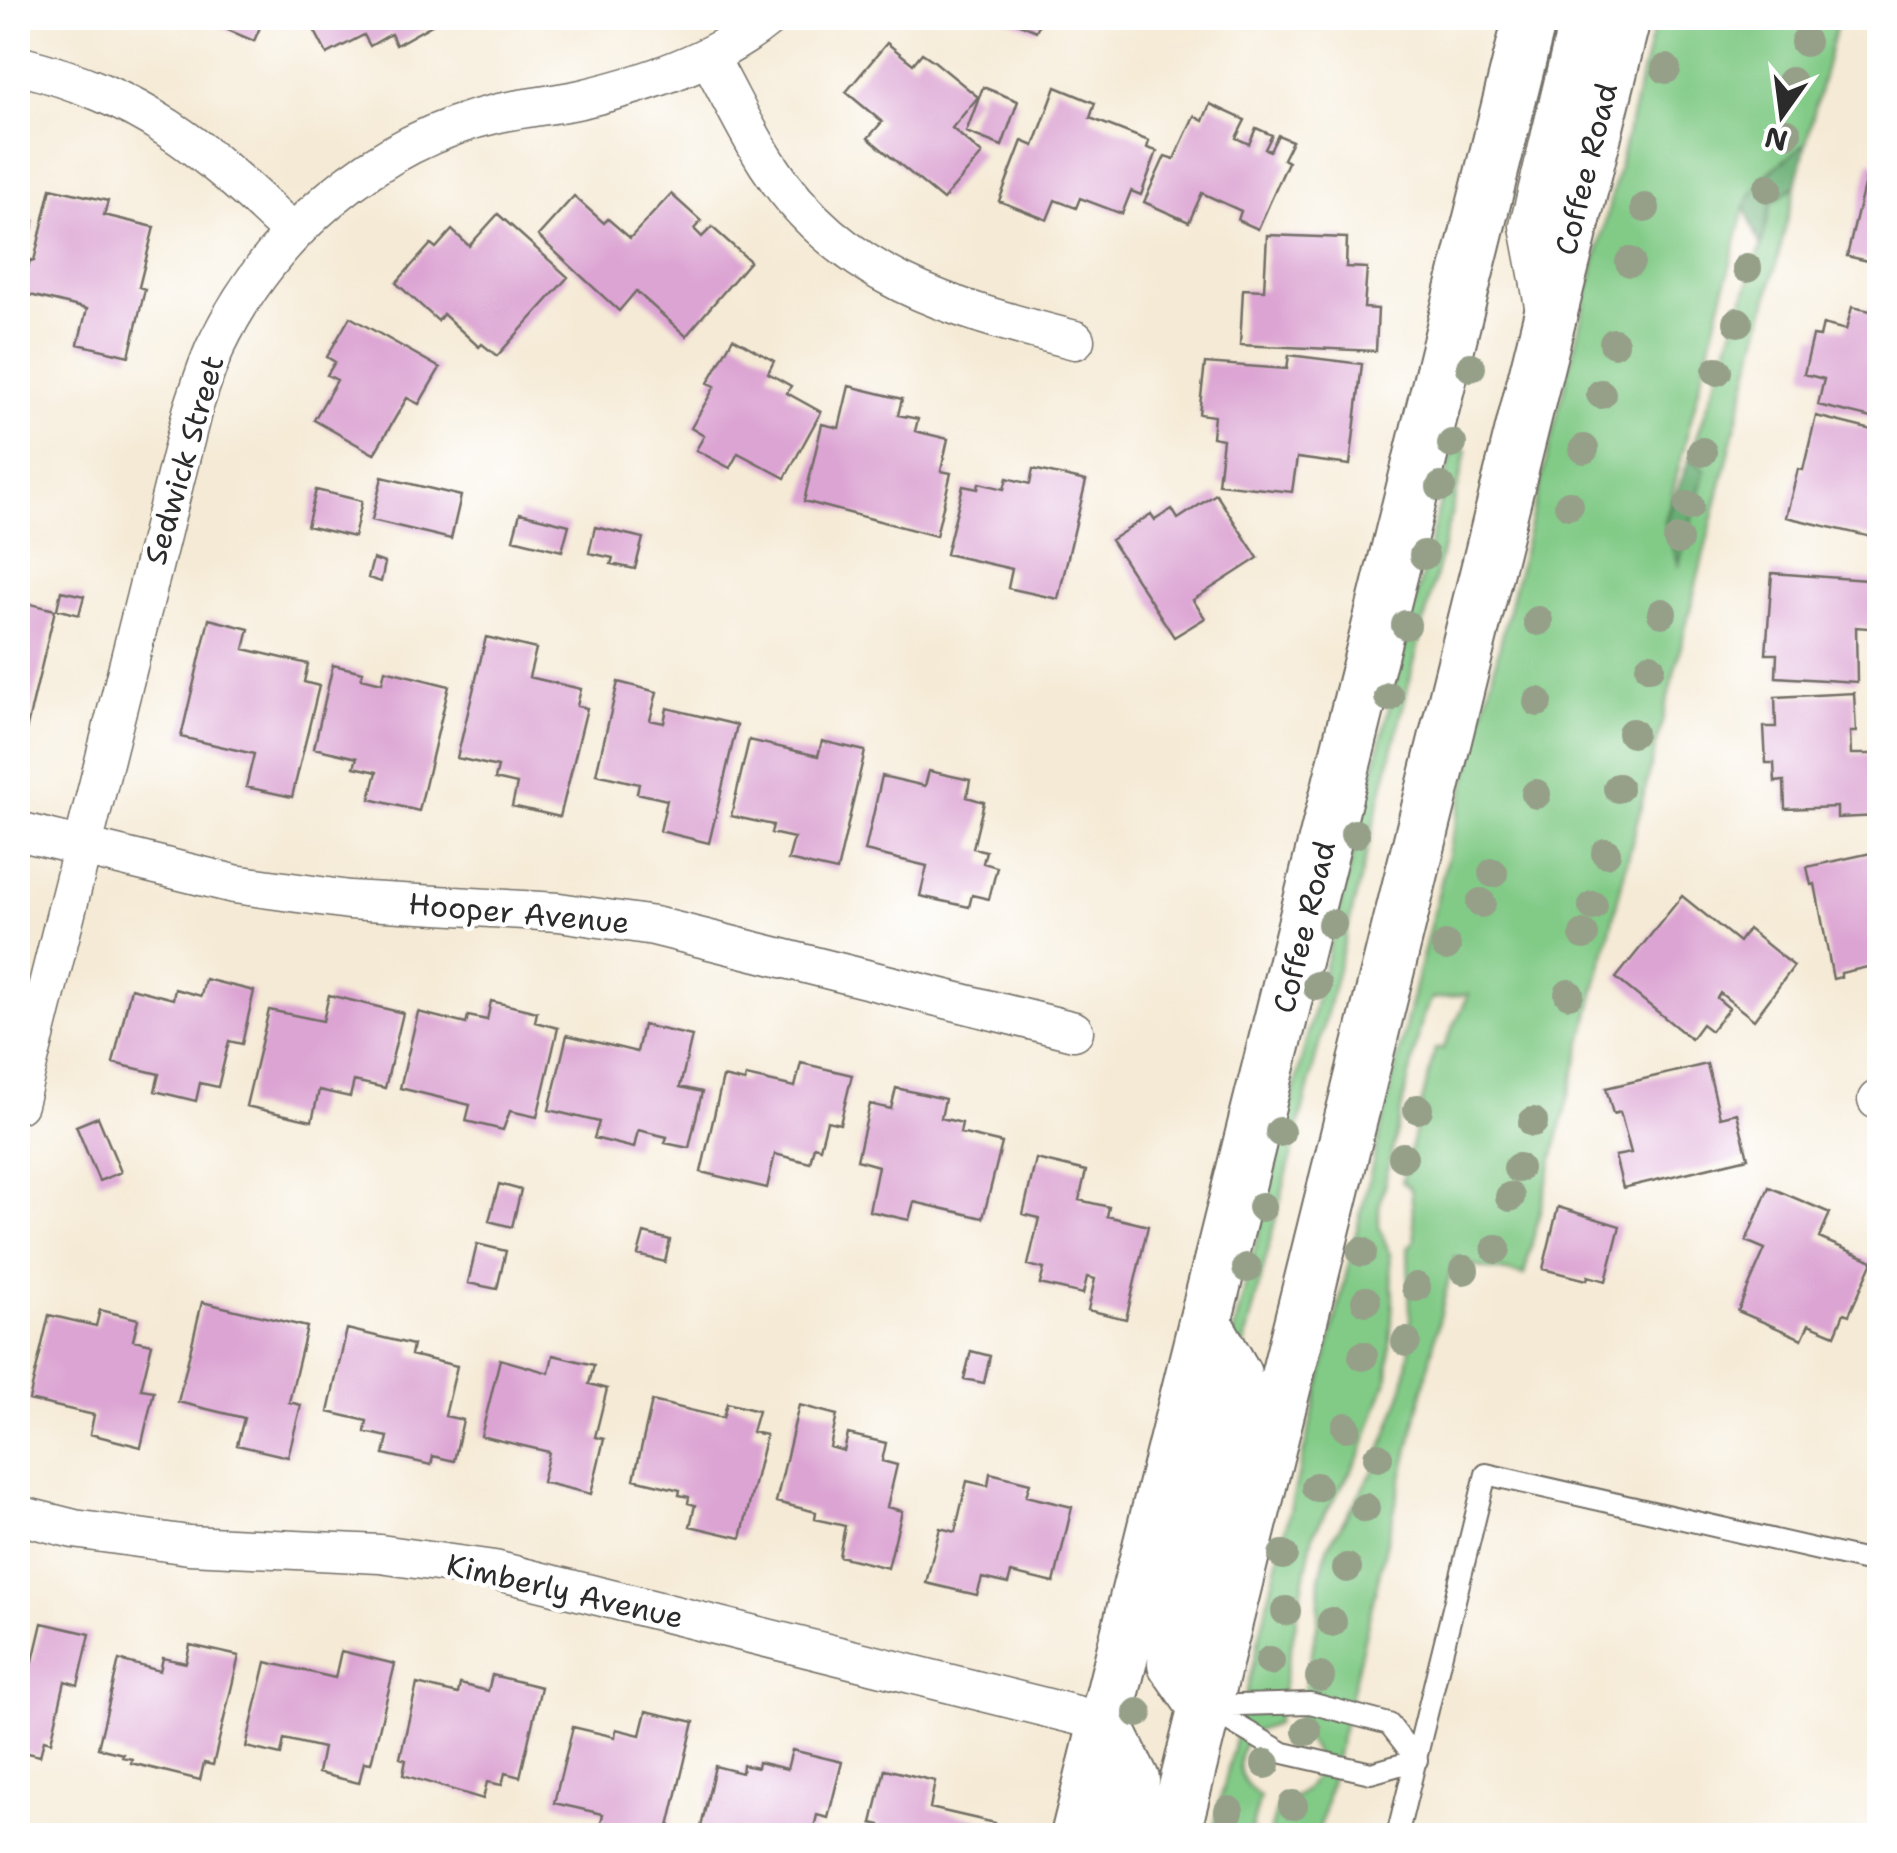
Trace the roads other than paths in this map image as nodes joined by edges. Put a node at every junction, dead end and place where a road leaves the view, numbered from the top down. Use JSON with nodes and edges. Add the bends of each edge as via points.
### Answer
{"nodes":[{"id":1,"x":768,"y":18,"type":"edge"},
{"id":2,"x":1530,"y":18,"type":"edge"},
{"id":3,"x":1579,"y":18,"type":"edge"},
{"id":4,"x":1624,"y":18,"type":"edge"},
{"id":5,"x":708,"y":56,"type":"junction"},
{"id":6,"x":18,"y":65,"type":"edge"},
{"id":7,"x":292,"y":233,"type":"junction"},
{"id":8,"x":1548,"y":324,"type":"junction"},
{"id":9,"x":1075,"y":340,"type":"dead end"},
{"id":10,"x":18,"y":830,"type":"edge"},
{"id":11,"x":82,"y":847,"type":"junction"},
{"id":12,"x":1074,"y":1030,"type":"dead end"},
{"id":13,"x":18,"y":1104,"type":"edge"},
{"id":14,"x":1205,"y":1323,"type":"junction"},
{"id":15,"x":18,"y":1515,"type":"edge"},
{"id":16,"x":1880,"y":1564,"type":"edge"},
{"id":17,"x":1204,"y":1706,"type":"junction"},
{"id":18,"x":1104,"y":1722,"type":"junction"},
{"id":19,"x":1417,"y":1760,"type":"junction"},
{"id":20,"x":1077,"y":1836,"type":"edge"},
{"id":21,"x":1128,"y":1836,"type":"edge"},
{"id":22,"x":1173,"y":1836,"type":"edge"},
{"id":23,"x":1397,"y":1836,"type":"edge"}],
"edges":[{"from":1,"to":5,"type":"street","name":"Sedwick Street"},
{"from":2,"to":14,"type":"main road","name":"Coffee Road"},
{"from":3,"to":8,"type":"street","via":[[1530,226]]},
{"from":4,"to":8,"type":"main road","name":"Coffee Road"},
{"from":5,"to":7,"type":"street","name":"Sedwick Street","via":[[646,83],[441,132],[381,162]]},
{"from":5,"to":9,"type":"street","via":[[768,164],[808,215],[856,257],[972,314]]},
{"from":6,"to":7,"type":"street","via":[[133,105],[184,137]]},
{"from":7,"to":11,"type":"street","name":"Sedwick Street","via":[[246,291],[214,349],[192,412]]},
{"from":8,"to":17,"type":"main road","name":"Coffee Road"},
{"from":10,"to":11,"type":"street","name":"Hooper Avenue"},
{"from":11,"to":12,"type":"street","name":"Hooper Avenue","via":[[234,884],[349,900],[558,912],[654,926]]},
{"from":11,"to":13,"type":"street","name":"Sedwick Street"},
{"from":14,"to":17,"type":"main road","via":[[1235,1374],[1178,1616],[1174,1663]]},
{"from":14,"to":18,"type":"main road","name":"Coffee Road"},
{"from":15,"to":18,"type":"street","name":"Kimberly Avenue","via":[[189,1545],[380,1554],[494,1570]]},
{"from":16,"to":19,"type":"lane","via":[[1486,1474]]},
{"from":17,"to":19,"type":"lane","via":[[1284,1753],[1371,1773]]},
{"from":17,"to":19,"type":"lane","via":[[1310,1703],[1389,1724]]},
{"from":17,"to":22,"type":"main road","name":"Coffee Road"},
{"from":18,"to":20,"type":"main road","name":"Coffee Road"},
{"from":18,"to":21,"type":"main road","via":[[1133,1780]]},
{"from":19,"to":23,"type":"lane"}]}
